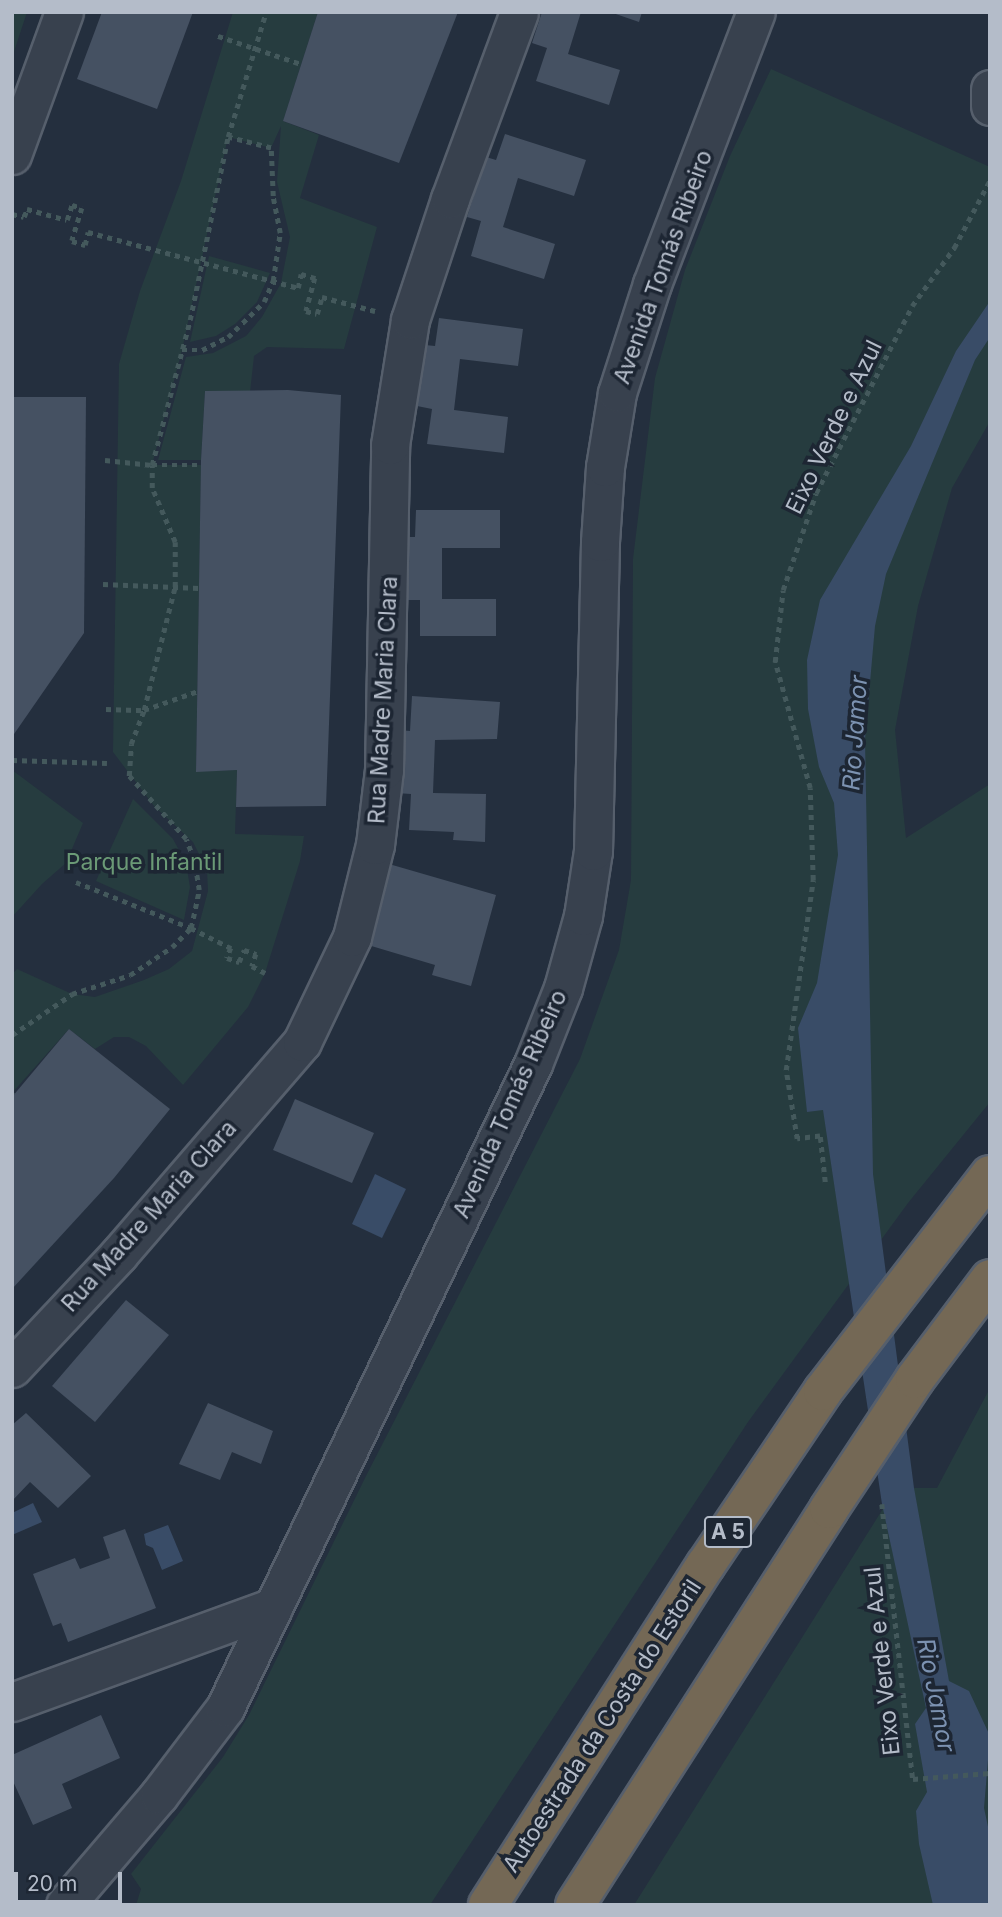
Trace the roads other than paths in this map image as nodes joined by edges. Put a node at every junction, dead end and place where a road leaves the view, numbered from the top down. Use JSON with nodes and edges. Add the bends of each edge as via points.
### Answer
{"nodes":[{"id":1,"x":64,"y":12,"type":"edge"},
{"id":2,"x":519,"y":12,"type":"edge"},
{"id":3,"x":756,"y":12,"type":"edge"},
{"id":4,"x":990,"y":89,"type":"edge"},
{"id":5,"x":990,"y":106,"type":"edge"},
{"id":6,"x":12,"y":155,"type":"edge"},
{"id":7,"x":990,"y":1175,"type":"edge"},
{"id":8,"x":990,"y":1279,"type":"edge"},
{"id":9,"x":12,"y":1368,"type":"edge"},
{"id":10,"x":273,"y":1607,"type":"junction"},
{"id":11,"x":12,"y":1702,"type":"edge"},
{"id":12,"x":65,"y":1905,"type":"edge"},
{"id":13,"x":488,"y":1905,"type":"edge"},
{"id":14,"x":575,"y":1905,"type":"edge"}],
"edges":[{"from":1,"to":6,"type":"street"},
{"from":2,"to":9,"type":"street","name":"Rua Madre Maria Clara","via":[[410,320],[390,445],[384,770],[375,845],[352,937],[302,1042],[119,1254]]},
{"from":3,"to":10,"type":"street","name":"Avenida Tomás Ribeiro","via":[[652,284],[617,393],[605,467],[600,542],[593,850],[574,954],[533,1064]]},
{"from":4,"to":5,"type":"street"},
{"from":7,"to":13,"type":"highway","name":"Autoestrada da Costa do Estoril","number":"A 5","via":[[823,1391]]},
{"from":8,"to":14,"type":"highway","via":[[879,1433]]},
{"from":10,"to":11,"type":"street"},
{"from":10,"to":12,"type":"street","name":"Avenida Tomás Ribeiro","via":[[225,1708],[159,1795]]}]}
